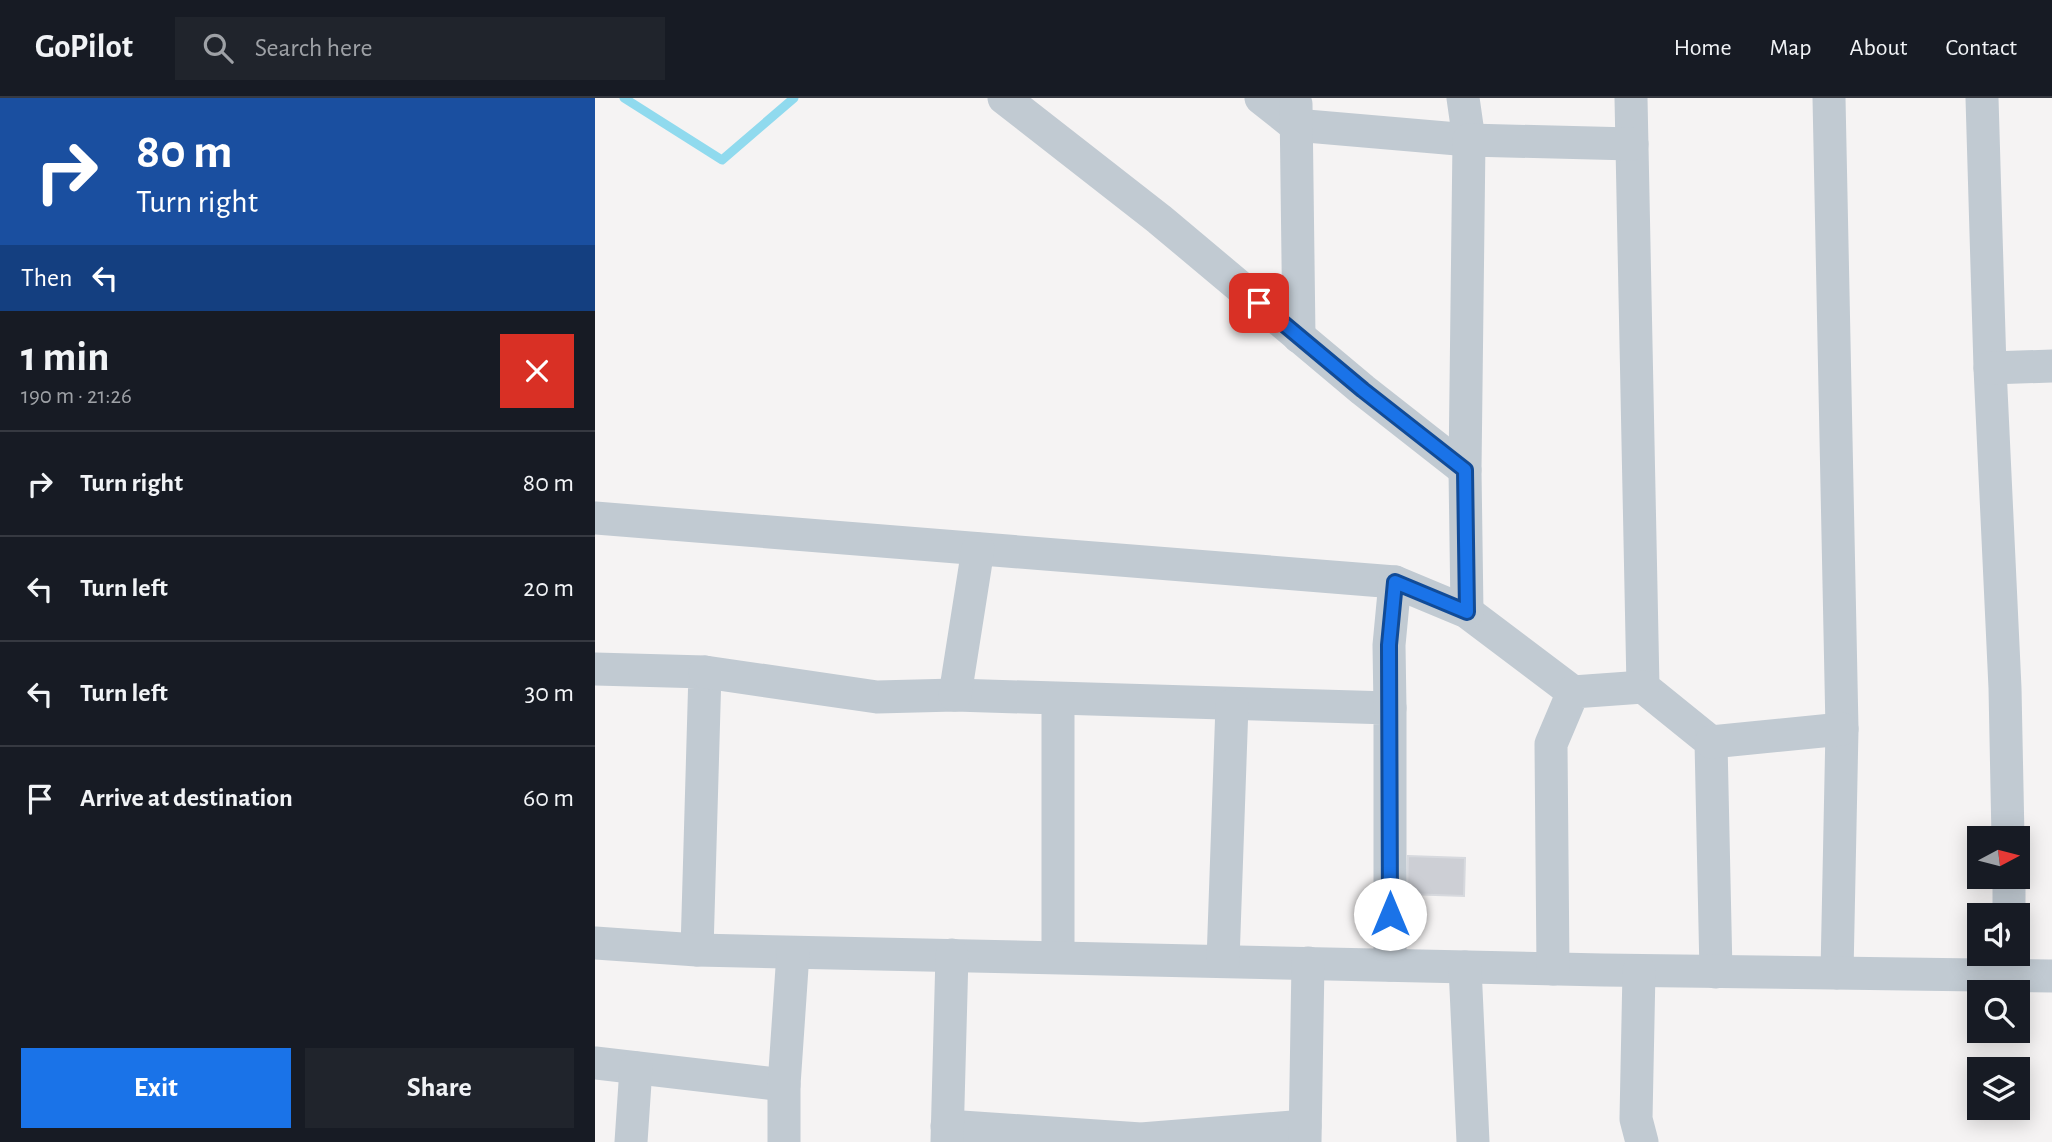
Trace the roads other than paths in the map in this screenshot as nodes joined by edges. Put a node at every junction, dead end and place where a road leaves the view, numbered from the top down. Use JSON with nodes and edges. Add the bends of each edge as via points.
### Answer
{"nodes":[{"id":1,"x":1004,"y":98,"type":"edge"},
{"id":2,"x":1261,"y":98,"type":"edge"},
{"id":3,"x":1463,"y":98,"type":"edge"},
{"id":4,"x":1631,"y":98,"type":"edge"},
{"id":5,"x":1829,"y":98,"type":"edge"},
{"id":6,"x":1982,"y":98,"type":"edge"},
{"id":7,"x":1296,"y":112,"type":"edge"},
{"id":8,"x":1469,"y":140,"type":"junction"},
{"id":9,"x":1632,"y":144,"type":"junction"},
{"id":10,"x":1299,"y":337,"type":"junction"},
{"id":11,"x":2052,"y":366,"type":"edge"},
{"id":12,"x":1990,"y":368,"type":"junction"},
{"id":13,"x":1465,"y":470,"type":"junction"},
{"id":14,"x":595,"y":518,"type":"edge"},
{"id":15,"x":978,"y":549,"type":"junction"},
{"id":16,"x":1395,"y":582,"type":"junction"},
{"id":17,"x":1467,"y":612,"type":"junction"},
{"id":18,"x":595,"y":669,"type":"edge"},
{"id":19,"x":705,"y":672,"type":"junction"},
{"id":20,"x":1643,"y":687,"type":"junction"},
{"id":21,"x":1573,"y":692,"type":"junction"},
{"id":22,"x":955,"y":695,"type":"junction"},
{"id":23,"x":1058,"y":700,"type":"junction"},
{"id":24,"x":1232,"y":705,"type":"junction"},
{"id":25,"x":1390,"y":708,"type":"junction"},
{"id":26,"x":1842,"y":729,"type":"junction"},
{"id":27,"x":1711,"y":742,"type":"junction"},
{"id":28,"x":2008,"y":826,"type":"edge"},
{"id":29,"x":595,"y":943,"type":"edge"},
{"id":30,"x":697,"y":950,"type":"junction"},
{"id":31,"x":793,"y":953,"type":"junction"},
{"id":32,"x":952,"y":956,"type":"junction"},
{"id":33,"x":1058,"y":957,"type":"junction"},
{"id":34,"x":1223,"y":961,"type":"junction"},
{"id":35,"x":1308,"y":963,"type":"junction"},
{"id":36,"x":1390,"y":965,"type":"junction"},
{"id":37,"x":1988,"y":966,"type":"edge"},
{"id":38,"x":2014,"y":966,"type":"edge"},
{"id":39,"x":1465,"y":967,"type":"junction"},
{"id":40,"x":1553,"y":969,"type":"junction"},
{"id":41,"x":1639,"y":971,"type":"junction"},
{"id":42,"x":1716,"y":972,"type":"junction"},
{"id":43,"x":1837,"y":973,"type":"junction"},
{"id":44,"x":2052,"y":976,"type":"edge"},
{"id":45,"x":595,"y":1063,"type":"edge"},
{"id":46,"x":636,"y":1068,"type":"junction"},
{"id":47,"x":784,"y":1085,"type":"junction"},
{"id":48,"x":947,"y":1134,"type":"edge"},
{"id":49,"x":1305,"y":1134,"type":"edge"},
{"id":50,"x":631,"y":1142,"type":"edge"},
{"id":51,"x":783,"y":1142,"type":"edge"},
{"id":52,"x":1473,"y":1142,"type":"edge"},
{"id":53,"x":1642,"y":1142,"type":"edge"}],
"edges":[{"from":1,"to":10,"type":"street","via":[[1159,219]]},
{"from":2,"to":7,"type":"street"},
{"from":3,"to":8,"type":"street"},
{"from":4,"to":9,"type":"street"},
{"from":5,"to":26,"type":"street"},
{"from":6,"to":12,"type":"street"},
{"from":7,"to":8,"type":"street"},
{"from":7,"to":10,"type":"street"},
{"from":8,"to":9,"type":"street"},
{"from":8,"to":13,"type":"street"},
{"from":9,"to":20,"type":"street"},
{"from":10,"to":13,"type":"street"},
{"from":11,"to":12,"type":"street"},
{"from":12,"to":28,"type":"street"},
{"from":13,"to":17,"type":"street"},
{"from":14,"to":15,"type":"street"},
{"from":15,"to":16,"type":"street"},
{"from":15,"to":22,"type":"street"},
{"from":16,"to":17,"type":"street"},
{"from":16,"to":25,"type":"street"},
{"from":17,"to":21,"type":"street"},
{"from":18,"to":19,"type":"street"},
{"from":19,"to":22,"type":"street","via":[[877,697]]},
{"from":19,"to":30,"type":"street"},
{"from":20,"to":21,"type":"street"},
{"from":20,"to":27,"type":"street"},
{"from":21,"to":40,"type":"street","via":[[1551,744]]},
{"from":22,"to":23,"type":"street"},
{"from":23,"to":24,"type":"street"},
{"from":23,"to":33,"type":"street"},
{"from":24,"to":25,"type":"street"},
{"from":24,"to":34,"type":"street"},
{"from":25,"to":36,"type":"street"},
{"from":26,"to":27,"type":"street"},
{"from":26,"to":43,"type":"street"},
{"from":27,"to":42,"type":"street"},
{"from":29,"to":30,"type":"street"},
{"from":30,"to":31,"type":"street"},
{"from":31,"to":32,"type":"street"},
{"from":31,"to":47,"type":"street"},
{"from":32,"to":33,"type":"street"},
{"from":32,"to":48,"type":"street"},
{"from":33,"to":34,"type":"street"},
{"from":34,"to":35,"type":"street"},
{"from":35,"to":36,"type":"street"},
{"from":35,"to":49,"type":"street"},
{"from":36,"to":39,"type":"street"},
{"from":37,"to":43,"type":"street"},
{"from":38,"to":44,"type":"street"},
{"from":39,"to":40,"type":"street"},
{"from":39,"to":52,"type":"street"},
{"from":40,"to":41,"type":"street"},
{"from":41,"to":42,"type":"street"},
{"from":41,"to":53,"type":"street","via":[[1636,1119]]},
{"from":42,"to":43,"type":"street"},
{"from":45,"to":46,"type":"street"},
{"from":46,"to":47,"type":"street"},
{"from":46,"to":50,"type":"street"},
{"from":47,"to":51,"type":"street"},
{"from":48,"to":49,"type":"street","via":[[1141,1139]]}]}
